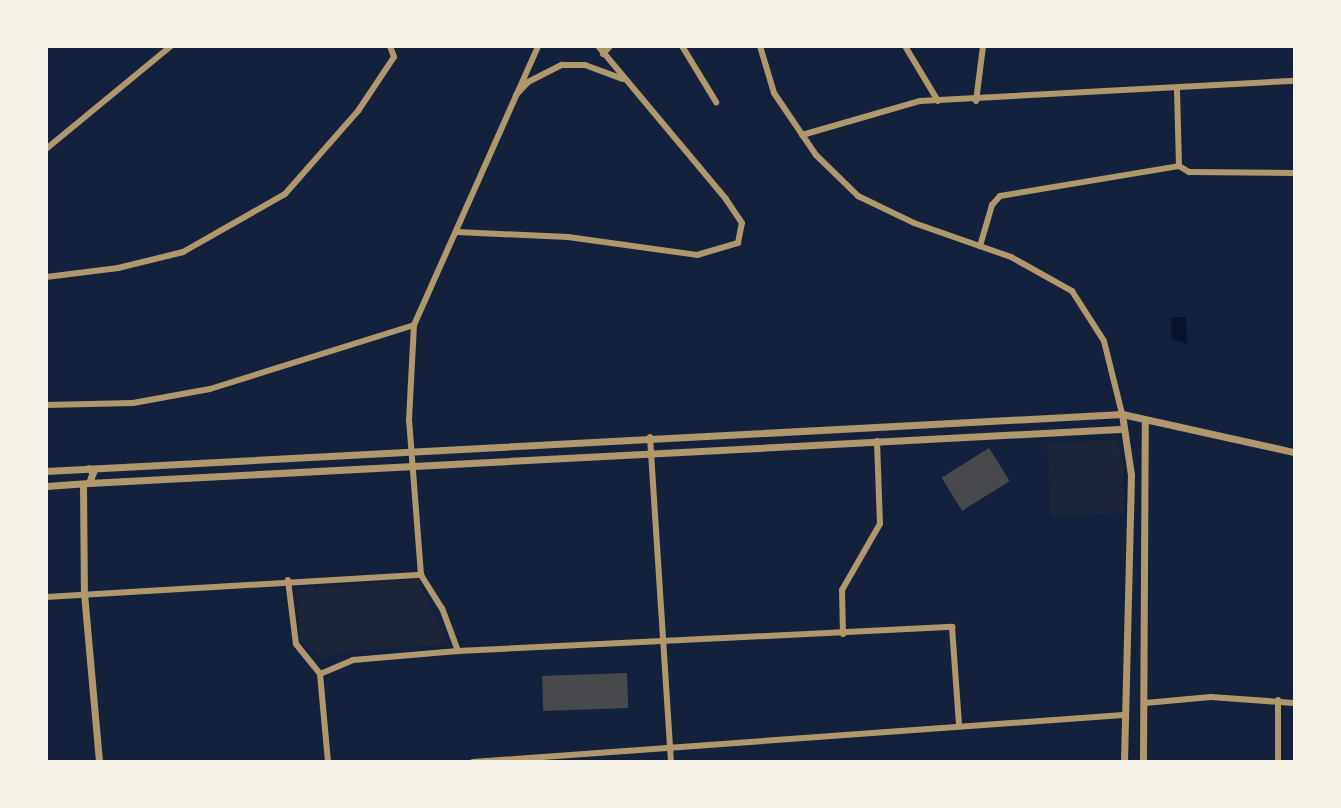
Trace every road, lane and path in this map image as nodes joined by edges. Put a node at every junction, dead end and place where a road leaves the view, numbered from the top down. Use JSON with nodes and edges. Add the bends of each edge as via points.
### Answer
{"nodes":[{"id":1,"x":171,"y":46,"type":"edge"},
{"id":2,"x":390,"y":46,"type":"edge"},
{"id":3,"x":538,"y":46,"type":"edge"},
{"id":4,"x":598,"y":46,"type":"edge"},
{"id":5,"x":610,"y":46,"type":"edge"},
{"id":6,"x":682,"y":46,"type":"edge"},
{"id":7,"x":760,"y":46,"type":"edge"},
{"id":8,"x":905,"y":46,"type":"edge"},
{"id":9,"x":982,"y":46,"type":"edge"},
{"id":10,"x":603,"y":54,"type":"junction"},
{"id":11,"x":624,"y":79,"type":"junction"},
{"id":12,"x":1294,"y":81,"type":"edge"},
{"id":13,"x":1177,"y":90,"type":"junction"},
{"id":14,"x":511,"y":100,"type":"junction"},
{"id":15,"x":976,"y":100,"type":"junction"},
{"id":16,"x":938,"y":101,"type":"junction"},
{"id":17,"x":716,"y":102,"type":"dead end"},
{"id":18,"x":802,"y":135,"type":"junction"},
{"id":19,"x":46,"y":149,"type":"edge"},
{"id":20,"x":1179,"y":166,"type":"junction"},
{"id":21,"x":1294,"y":173,"type":"edge"},
{"id":22,"x":457,"y":232,"type":"junction"},
{"id":23,"x":980,"y":246,"type":"junction"},
{"id":24,"x":46,"y":277,"type":"edge"},
{"id":25,"x":414,"y":325,"type":"junction"},
{"id":26,"x":46,"y":405,"type":"edge"},
{"id":27,"x":1122,"y":414,"type":"junction"},
{"id":28,"x":1146,"y":420,"type":"junction"},
{"id":29,"x":1120,"y":429,"type":"junction"},
{"id":30,"x":650,"y":436,"type":"junction"},
{"id":31,"x":877,"y":441,"type":"junction"},
{"id":32,"x":413,"y":450,"type":"junction"},
{"id":33,"x":652,"y":452,"type":"junction"},
{"id":34,"x":1294,"y":452,"type":"edge"},
{"id":35,"x":415,"y":464,"type":"junction"},
{"id":36,"x":88,"y":468,"type":"junction"},
{"id":37,"x":76,"y":469,"type":"junction"},
{"id":38,"x":46,"y":471,"type":"edge"},
{"id":39,"x":83,"y":484,"type":"junction"},
{"id":40,"x":46,"y":486,"type":"edge"},
{"id":41,"x":421,"y":575,"type":"junction"},
{"id":42,"x":288,"y":580,"type":"junction"},
{"id":43,"x":84,"y":593,"type":"junction"},
{"id":44,"x":46,"y":597,"type":"edge"},
{"id":45,"x":843,"y":634,"type":"junction"},
{"id":46,"x":664,"y":645,"type":"junction"},
{"id":47,"x":458,"y":651,"type":"junction"},
{"id":48,"x":320,"y":674,"type":"junction"},
{"id":49,"x":1278,"y":700,"type":"junction"},
{"id":50,"x":1145,"y":703,"type":"junction"},
{"id":51,"x":1294,"y":703,"type":"edge"},
{"id":52,"x":1123,"y":715,"type":"junction"},
{"id":53,"x":959,"y":725,"type":"junction"},
{"id":54,"x":672,"y":749,"type":"junction"},
{"id":55,"x":99,"y":762,"type":"edge"},
{"id":56,"x":328,"y":762,"type":"edge"},
{"id":57,"x":473,"y":762,"type":"edge"},
{"id":58,"x":671,"y":762,"type":"edge"},
{"id":59,"x":1124,"y":762,"type":"edge"},
{"id":60,"x":1143,"y":762,"type":"edge"},
{"id":61,"x":1278,"y":762,"type":"edge"}],
"edges":[{"from":1,"to":19,"type":"street"},
{"from":2,"to":24,"type":"street","via":[[394,57],[358,111],[285,194],[183,252],[118,268]]},
{"from":3,"to":14,"type":"street"},
{"from":4,"to":10,"type":"street"},
{"from":5,"to":10,"type":"street"},
{"from":6,"to":17,"type":"street"},
{"from":7,"to":18,"type":"street","via":[[774,93]]},
{"from":8,"to":16,"type":"street"},
{"from":9,"to":15,"type":"street"},
{"from":10,"to":11,"type":"street"},
{"from":11,"to":14,"type":"street","via":[[585,65],[562,65],[528,82]]},
{"from":11,"to":22,"type":"street","via":[[726,199],[741,223],[738,243],[698,255],[568,237]]},
{"from":12,"to":13,"type":"street"},
{"from":13,"to":15,"type":"street"},
{"from":13,"to":20,"type":"street"},
{"from":14,"to":22,"type":"street"},
{"from":15,"to":16,"type":"street"},
{"from":16,"to":18,"type":"street","via":[[877,110]]},
{"from":18,"to":23,"type":"street","via":[[858,196],[914,224]]},
{"from":20,"to":21,"type":"street","via":[[1189,172]]},
{"from":20,"to":23,"type":"street","via":[[1000,196],[992,205]]},
{"from":22,"to":25,"type":"street"},
{"from":23,"to":27,"type":"street","via":[[1072,291],[1104,341]]},
{"from":25,"to":26,"type":"street","via":[[210,389],[133,403]]},
{"from":25,"to":32,"type":"street","via":[[409,361]]},
{"from":27,"to":28,"type":"street"},
{"from":27,"to":29,"type":"street"},
{"from":27,"to":30,"type":"street"},
{"from":28,"to":34,"type":"street"},
{"from":28,"to":50,"type":"street"},
{"from":29,"to":31,"type":"street"},
{"from":29,"to":52,"type":"street","via":[[1131,475]]},
{"from":30,"to":32,"type":"street"},
{"from":30,"to":33,"type":"street"},
{"from":31,"to":33,"type":"street"},
{"from":31,"to":45,"type":"street","via":[[880,524],[844,582]]},
{"from":32,"to":35,"type":"street"},
{"from":32,"to":36,"type":"street"},
{"from":33,"to":35,"type":"street"},
{"from":33,"to":46,"type":"street"},
{"from":35,"to":39,"type":"street"},
{"from":35,"to":41,"type":"street"},
{"from":36,"to":37,"type":"street"},
{"from":36,"to":39,"type":"street","via":[[93,472]]},
{"from":37,"to":38,"type":"street"},
{"from":37,"to":39,"type":"street","via":[[73,480]]},
{"from":39,"to":40,"type":"street"},
{"from":39,"to":43,"type":"street"},
{"from":41,"to":42,"type":"street"},
{"from":41,"to":47,"type":"street","via":[[442,608]]},
{"from":42,"to":43,"type":"street"},
{"from":42,"to":48,"type":"street","via":[[296,644]]},
{"from":43,"to":44,"type":"street"},
{"from":43,"to":55,"type":"street"},
{"from":45,"to":46,"type":"street"},
{"from":45,"to":53,"type":"street","via":[[952,627]]},
{"from":46,"to":47,"type":"street"},
{"from":46,"to":54,"type":"street"},
{"from":47,"to":48,"type":"street","via":[[353,660]]},
{"from":48,"to":56,"type":"street"},
{"from":49,"to":50,"type":"street","via":[[1177,698]]},
{"from":49,"to":51,"type":"street"},
{"from":49,"to":61,"type":"street"},
{"from":50,"to":60,"type":"street"},
{"from":52,"to":53,"type":"street"},
{"from":52,"to":59,"type":"street"},
{"from":53,"to":54,"type":"street"},
{"from":54,"to":57,"type":"street"},
{"from":54,"to":58,"type":"street"}]}
